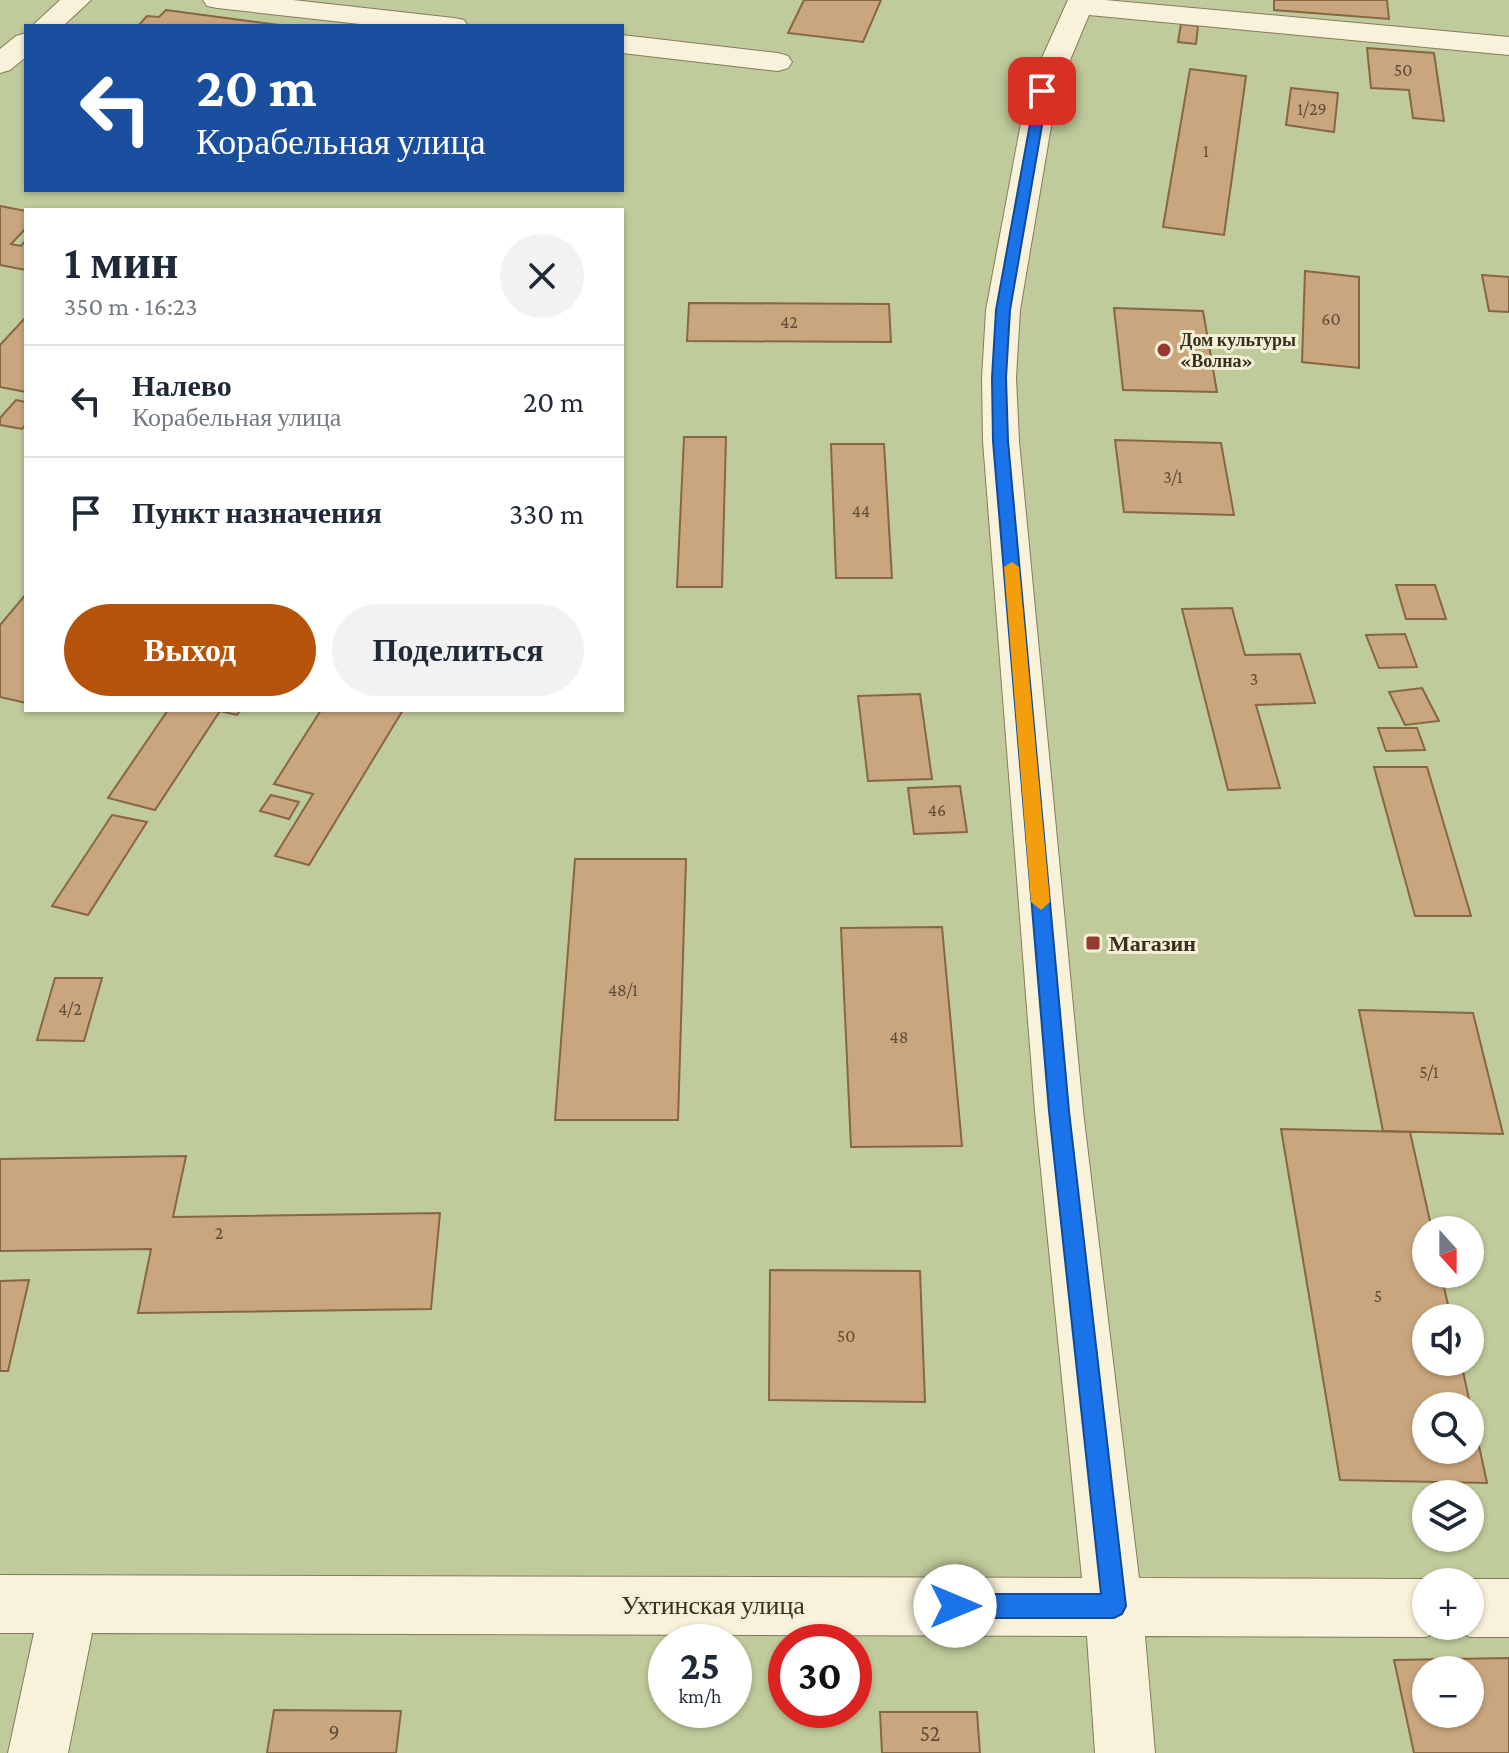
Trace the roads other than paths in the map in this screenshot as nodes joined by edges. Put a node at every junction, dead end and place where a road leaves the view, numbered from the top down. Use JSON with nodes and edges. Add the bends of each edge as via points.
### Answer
{"nodes":[{"id":1,"x":217,"y":0,"type":"edge"},
{"id":2,"x":77,"y":1,"type":"edge"},
{"id":3,"x":1081,"y":3,"type":"edge"},
{"id":4,"x":48,"y":24,"type":"edge"},
{"id":5,"x":436,"y":24,"type":"edge"},
{"id":6,"x":24,"y":44,"type":"edge"},
{"id":7,"x":624,"y":44,"type":"edge"},
{"id":8,"x":1509,"y":46,"type":"edge"},
{"id":9,"x":778,"y":62,"type":"dead end"},
{"id":10,"x":0,"y":64,"type":"edge"},
{"id":11,"x":0,"y":1604,"type":"edge"},
{"id":12,"x":69,"y":1605,"type":"junction"},
{"id":13,"x":1114,"y":1606,"type":"junction"},
{"id":14,"x":1412,"y":1608,"type":"edge"},
{"id":15,"x":1484,"y":1608,"type":"edge"},
{"id":16,"x":1509,"y":1608,"type":"edge"},
{"id":17,"x":38,"y":1753,"type":"edge"},
{"id":18,"x":1125,"y":1753,"type":"edge"}],
"edges":[{"from":1,"to":5,"type":"street"},
{"from":2,"to":4,"type":"street"},
{"from":3,"to":8,"type":"street"},
{"from":3,"to":13,"type":"street","via":[[1042,91],[1003,310],[999,378],[1059,1111]]},
{"from":6,"to":10,"type":"street"},
{"from":7,"to":9,"type":"street"},
{"from":11,"to":12,"type":"street","name":"Ухтинская улица"},
{"from":12,"to":13,"type":"street","name":"Ухтинская улица"},
{"from":12,"to":17,"type":"street"},
{"from":13,"to":14,"type":"street","name":"Ухтинская улица"},
{"from":13,"to":18,"type":"street"},
{"from":15,"to":16,"type":"street"}]}
